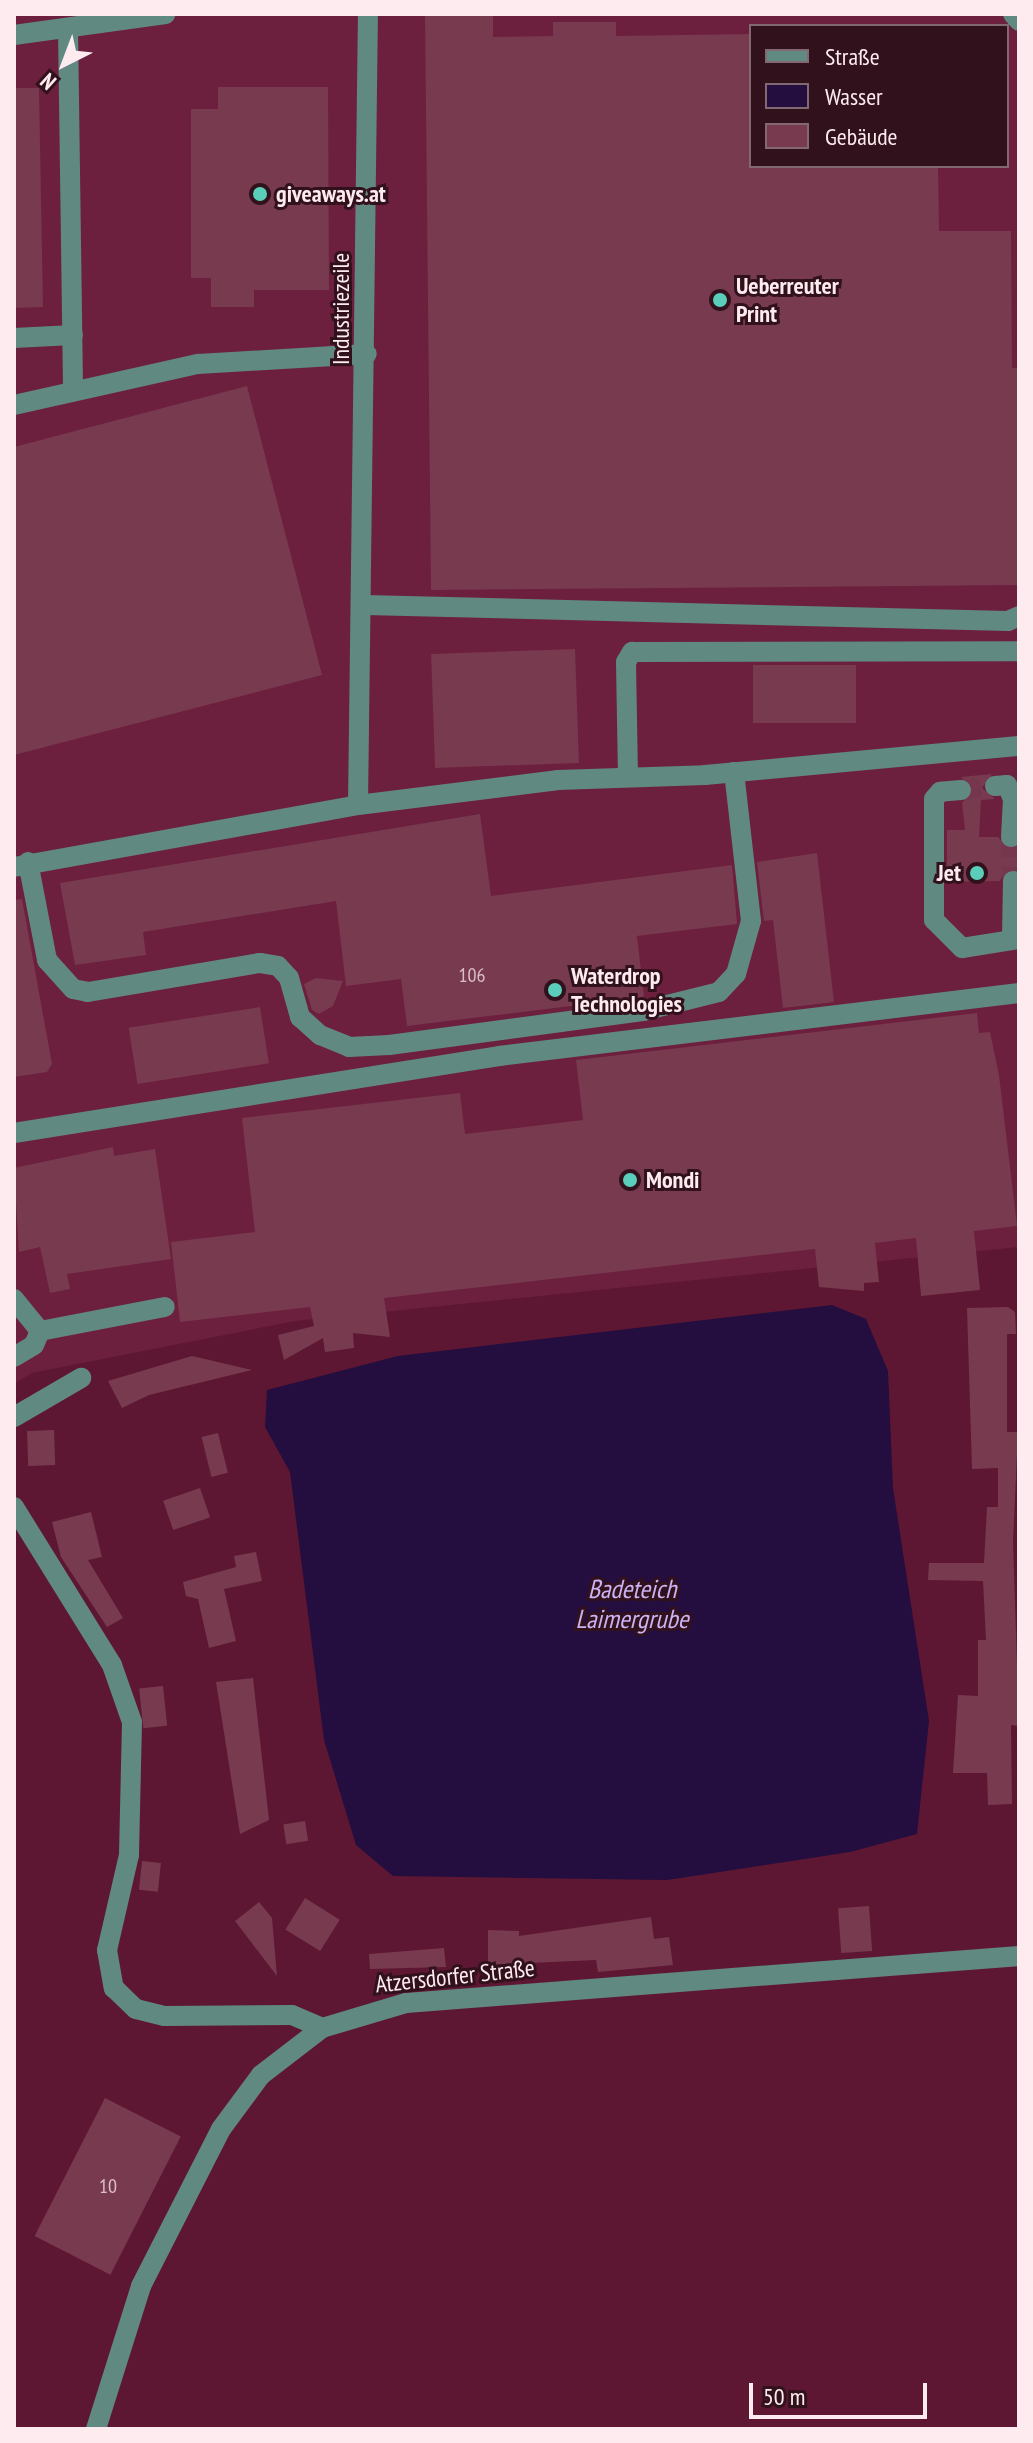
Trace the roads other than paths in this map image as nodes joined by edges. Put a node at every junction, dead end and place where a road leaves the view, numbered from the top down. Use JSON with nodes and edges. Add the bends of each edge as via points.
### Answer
{"nodes":[{"id":1,"x":166,"y":14,"type":"edge"},
{"id":2,"x":368,"y":14,"type":"edge"},
{"id":3,"x":1013,"y":14,"type":"edge"},
{"id":4,"x":1019,"y":21,"type":"edge"},
{"id":5,"x":68,"y":28,"type":"junction"},
{"id":6,"x":14,"y":35,"type":"edge"},
{"id":7,"x":73,"y":335,"type":"junction"},
{"id":8,"x":14,"y":338,"type":"edge"},
{"id":9,"x":367,"y":354,"type":"junction"},
{"id":10,"x":73,"y":389,"type":"junction"},
{"id":11,"x":14,"y":405,"type":"edge"},
{"id":12,"x":365,"y":605,"type":"junction"},
{"id":13,"x":730,"y":615,"type":"junction"},
{"id":14,"x":1019,"y":616,"type":"edge"},
{"id":15,"x":731,"y":650,"type":"junction"},
{"id":16,"x":1019,"y":651,"type":"edge"},
{"id":17,"x":1019,"y":746,"type":"edge"},
{"id":18,"x":734,"y":772,"type":"junction"},
{"id":19,"x":628,"y":777,"type":"junction"},
{"id":20,"x":995,"y":786,"type":"tunnel mouth"},
{"id":21,"x":961,"y":790,"type":"tunnel mouth"},
{"id":22,"x":1016,"y":798,"type":"edge"},
{"id":23,"x":358,"y":805,"type":"junction"},
{"id":24,"x":1011,"y":837,"type":"dead end"},
{"id":25,"x":21,"y":864,"type":"edge"},
{"id":26,"x":1013,"y":881,"type":"dead end"},
{"id":27,"x":1015,"y":938,"type":"edge"},
{"id":28,"x":1019,"y":993,"type":"edge"},
{"id":29,"x":14,"y":1133,"type":"edge"},
{"id":30,"x":14,"y":1299,"type":"edge"},
{"id":31,"x":165,"y":1307,"type":"dead end"},
{"id":32,"x":40,"y":1331,"type":"junction"},
{"id":33,"x":14,"y":1357,"type":"edge"},
{"id":34,"x":81,"y":1378,"type":"dead end"},
{"id":35,"x":14,"y":1417,"type":"edge"},
{"id":36,"x":14,"y":1507,"type":"edge"},
{"id":37,"x":1019,"y":1956,"type":"edge"},
{"id":38,"x":322,"y":2028,"type":"junction"},
{"id":39,"x":96,"y":2429,"type":"edge"}],
"edges":[{"from":1,"to":5,"type":"street"},
{"from":2,"to":9,"type":"street","name":"Industriezeile"},
{"from":3,"to":4,"type":"street"},
{"from":5,"to":6,"type":"street"},
{"from":5,"to":7,"type":"street"},
{"from":7,"to":8,"type":"street"},
{"from":7,"to":10,"type":"street"},
{"from":9,"to":10,"type":"street","via":[[198,364]]},
{"from":9,"to":12,"type":"street","name":"Industriezeile"},
{"from":10,"to":11,"type":"street"},
{"from":12,"to":13,"type":"street"},
{"from":12,"to":23,"type":"street","name":"Industriezeile"},
{"from":13,"to":14,"type":"street","via":[[1008,621]]},
{"from":13,"to":15,"type":"street"},
{"from":15,"to":16,"type":"street"},
{"from":15,"to":19,"type":"street","via":[[632,652],[626,662]]},
{"from":17,"to":18,"type":"street"},
{"from":18,"to":19,"type":"street"},
{"from":18,"to":25,"type":"street","via":[[751,921],[742,960],[719,992],[643,1011],[389,1045],[349,1047],[320,1035],[300,1017],[289,978],[278,966],[260,963],[88,992],[73,989],[47,960]]},
{"from":19,"to":23,"type":"street"},
{"from":20,"to":22,"type":"street","via":[[1007,785]]},
{"from":21,"to":27,"type":"street","via":[[934,799],[934,920],[962,948]]},
{"from":22,"to":24,"type":"street"},
{"from":23,"to":25,"type":"street"},
{"from":26,"to":27,"type":"street"},
{"from":28,"to":29,"type":"street","via":[[499,1056]]},
{"from":30,"to":32,"type":"street"},
{"from":31,"to":32,"type":"street"},
{"from":32,"to":33,"type":"street","via":[[34,1345]]},
{"from":34,"to":35,"type":"street"},
{"from":36,"to":38,"type":"street","via":[[112,1665],[132,1722],[129,1855],[107,1950],[114,1988],[136,2009],[164,2016],[292,2015]]},
{"from":37,"to":38,"type":"street","name":"Atzersdorfer Straße","via":[[406,2003]]},
{"from":38,"to":39,"type":"street","name":"Atzersdorfer Straße","via":[[261,2075],[221,2129],[135,2299]]}]}
